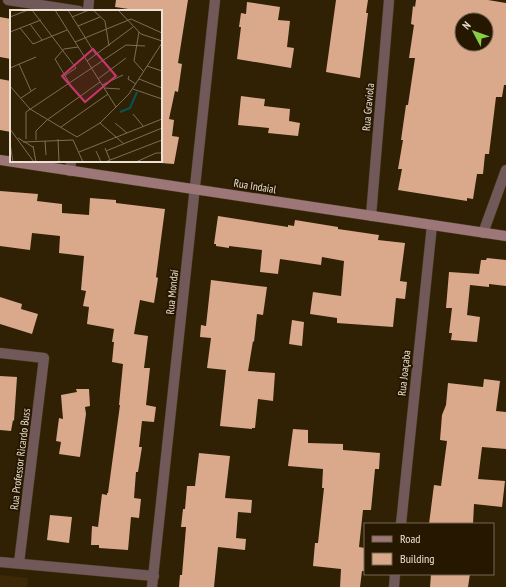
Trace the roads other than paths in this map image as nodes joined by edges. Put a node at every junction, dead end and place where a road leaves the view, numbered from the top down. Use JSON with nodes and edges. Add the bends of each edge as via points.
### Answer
{"nodes":[{"id":1,"x":8,"y":0,"type":"edge"},
{"id":2,"x":89,"y":0,"type":"edge"},
{"id":3,"x":215,"y":0,"type":"edge"},
{"id":4,"x":389,"y":0,"type":"edge"},
{"id":5,"x":73,"y":10,"type":"edge"},
{"id":6,"x":88,"y":10,"type":"edge"},
{"id":7,"x":0,"y":160,"type":"edge"},
{"id":8,"x":10,"y":161,"type":"edge"},
{"id":9,"x":24,"y":162,"type":"edge"},
{"id":10,"x":71,"y":166,"type":"edge"},
{"id":11,"x":506,"y":170,"type":"edge"},
{"id":12,"x":195,"y":189,"type":"junction"},
{"id":13,"x":371,"y":216,"type":"junction"},
{"id":14,"x":432,"y":225,"type":"junction"},
{"id":15,"x":483,"y":233,"type":"junction"},
{"id":16,"x":506,"y":236,"type":"edge"},
{"id":17,"x":0,"y":352,"type":"edge"},
{"id":18,"x":400,"y":523,"type":"edge"},
{"id":19,"x":0,"y":562,"type":"edge"},
{"id":20,"x":19,"y":563,"type":"junction"},
{"id":21,"x":395,"y":575,"type":"edge"},
{"id":22,"x":154,"y":576,"type":"junction"},
{"id":23,"x":152,"y":587,"type":"edge"},
{"id":24,"x":394,"y":587,"type":"edge"}],
"edges":[{"from":1,"to":5,"type":"street"},
{"from":2,"to":6,"type":"street"},
{"from":3,"to":12,"type":"street","name":"Rua Mondaí"},
{"from":4,"to":13,"type":"street","name":"Rua Graviola"},
{"from":7,"to":8,"type":"street","name":"Rua Indaial"},
{"from":9,"to":10,"type":"street","name":"Rua Indaial"},
{"from":10,"to":12,"type":"street","name":"Rua Indaial"},
{"from":11,"to":15,"type":"street"},
{"from":12,"to":13,"type":"street","name":"Rua Indaial"},
{"from":12,"to":22,"type":"street","name":"Rua Mondaí"},
{"from":13,"to":14,"type":"street","name":"Rua Indaial"},
{"from":14,"to":15,"type":"street","name":"Rua Indaial"},
{"from":14,"to":18,"type":"street","name":"Rua Joaçaba"},
{"from":15,"to":16,"type":"street","name":"Rua Indaial"},
{"from":17,"to":20,"type":"street","name":"Rua Professor Ricardo Buss","via":[[44,358]]},
{"from":19,"to":20,"type":"street"},
{"from":20,"to":22,"type":"street"},
{"from":21,"to":24,"type":"street"},
{"from":22,"to":23,"type":"street","name":"Rua Mondaí"}]}
